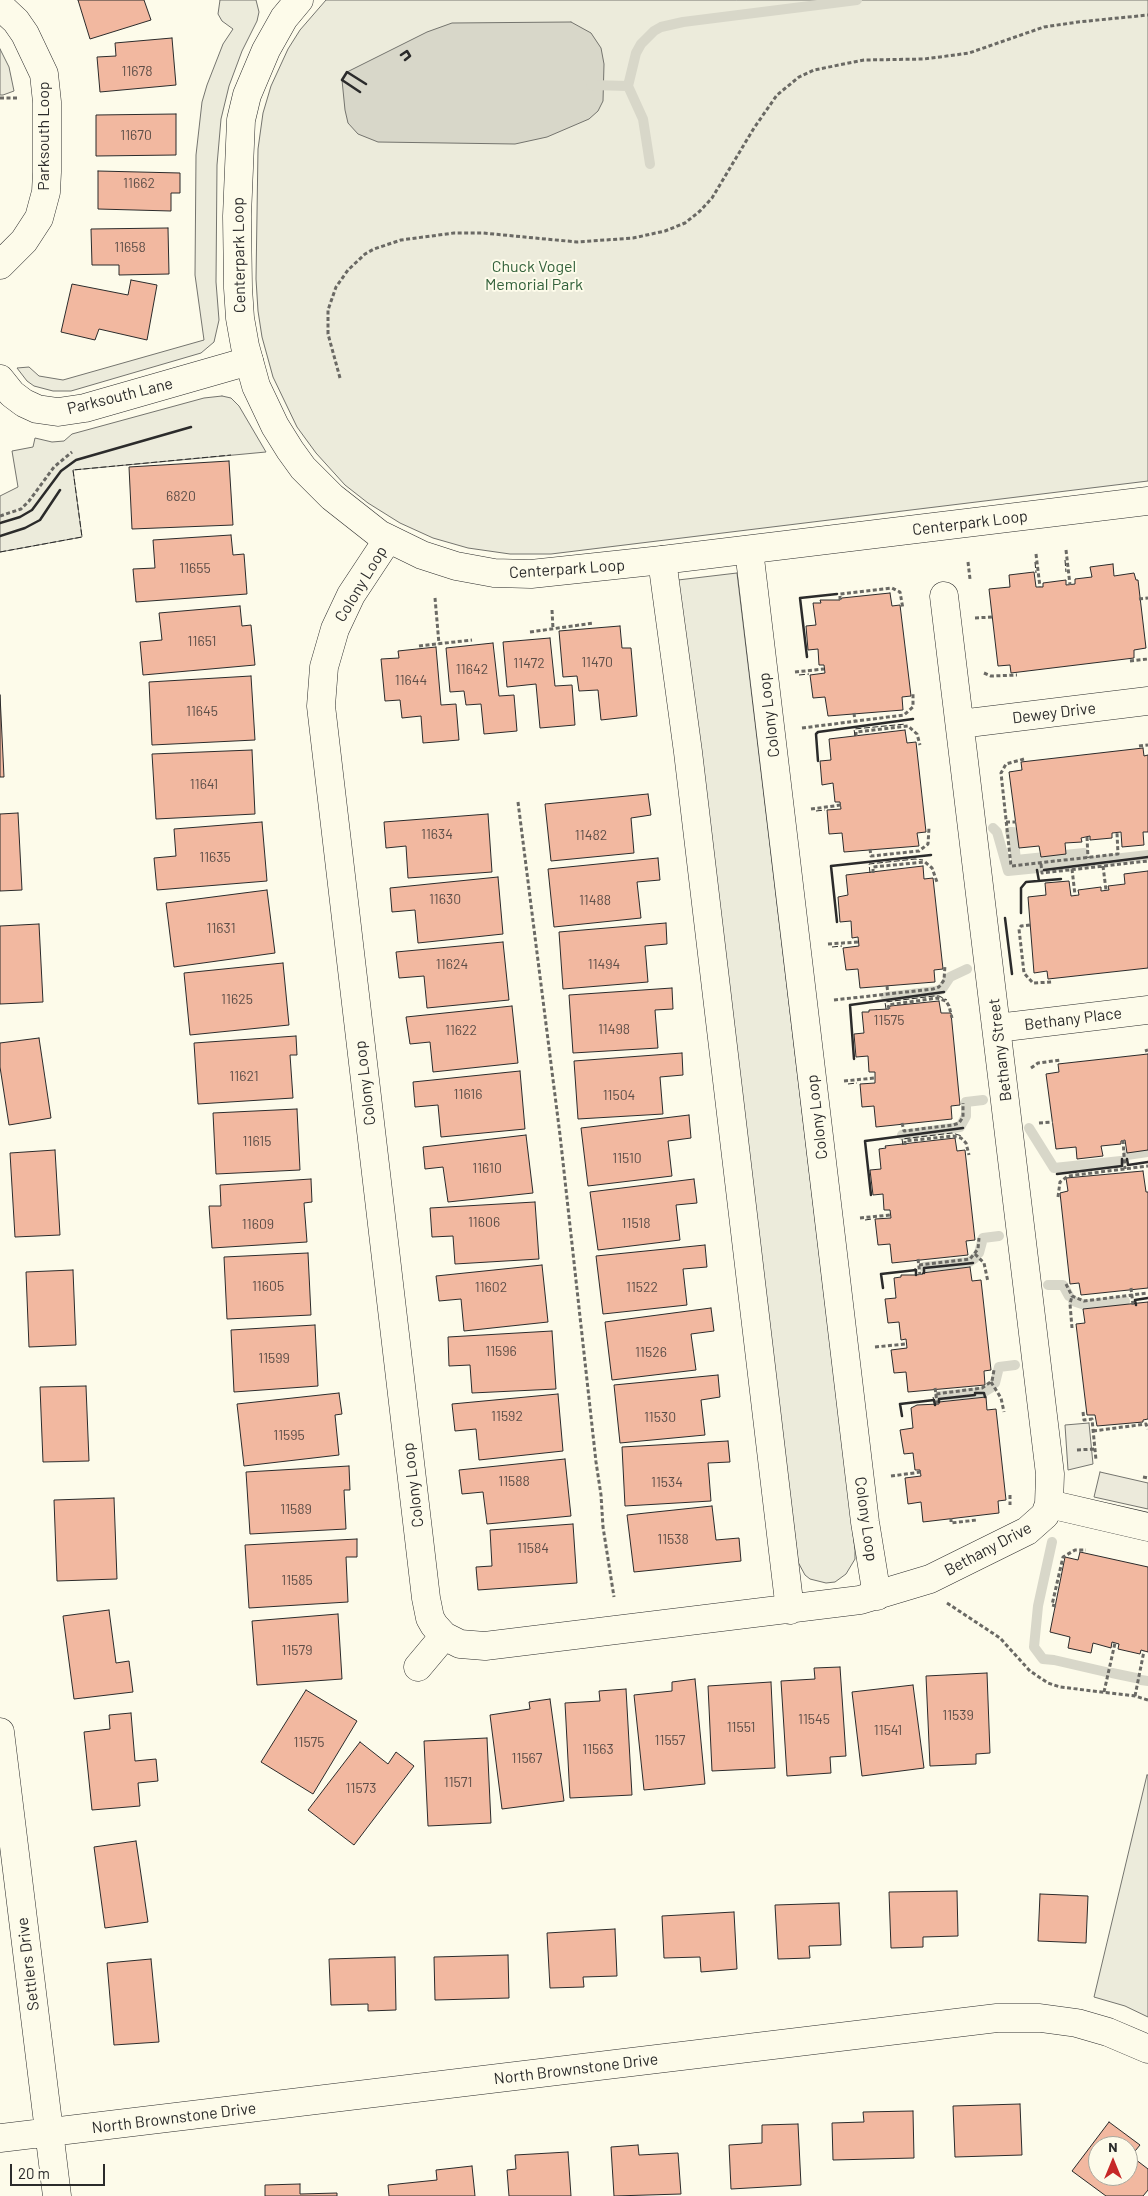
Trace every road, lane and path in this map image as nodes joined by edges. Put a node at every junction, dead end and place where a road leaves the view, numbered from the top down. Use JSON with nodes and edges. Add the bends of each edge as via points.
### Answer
{"nodes":[{"id":1,"x":295,"y":1,"type":"edge"},
{"id":2,"x":0,"y":6,"type":"edge"},
{"id":3,"x":1148,"y":15,"type":"edge"},
{"id":4,"x":0,"y":98,"type":"edge"},
{"id":5,"x":20,"y":98,"type":"dead end"},
{"id":6,"x":0,"y":265,"type":"edge"},
{"id":7,"x":249,"y":361,"type":"junction"},
{"id":8,"x":340,"y":378,"type":"dead end"},
{"id":9,"x":0,"y":379,"type":"edge"},
{"id":10,"x":72,"y":452,"type":"dead end"},
{"id":11,"x":1148,"y":501,"type":"edge"},
{"id":12,"x":0,"y":516,"type":"edge"},
{"id":13,"x":388,"y":539,"type":"junction"},
{"id":14,"x":749,"y":550,"type":"junction"},
{"id":15,"x":1066,"y":550,"type":"dead end"},
{"id":16,"x":1036,"y":554,"type":"dead end"},
{"id":17,"x":662,"y":560,"type":"junction"},
{"id":18,"x":1070,"y":585,"type":"dead end"},
{"id":19,"x":1040,"y":587,"type":"dead end"},
{"id":20,"x":944,"y":596,"type":"dead end"},
{"id":21,"x":434,"y":598,"type":"dead end"},
{"id":22,"x":1148,"y":598,"type":"edge"},
{"id":23,"x":840,"y":600,"type":"dead end"},
{"id":24,"x":1139,"y":600,"type":"dead end"},
{"id":25,"x":903,"y":609,"type":"dead end"},
{"id":26,"x":552,"y":610,"type":"dead end"},
{"id":27,"x":992,"y":617,"type":"dead end"},
{"id":28,"x":975,"y":618,"type":"dead end"},
{"id":29,"x":594,"y":623,"type":"dead end"},
{"id":30,"x":553,"y":629,"type":"junction"},
{"id":31,"x":530,"y":632,"type":"dead end"},
{"id":32,"x":472,"y":640,"type":"dead end"},
{"id":33,"x":439,"y":644,"type":"junction"},
{"id":34,"x":419,"y":646,"type":"dead end"},
{"id":35,"x":1148,"y":658,"type":"edge"},
{"id":36,"x":1130,"y":660,"type":"dead end"},
{"id":37,"x":824,"y":669,"type":"dead end"},
{"id":38,"x":795,"y":672,"type":"dead end"},
{"id":39,"x":913,"y":692,"type":"dead end"},
{"id":40,"x":1148,"y":701,"type":"edge"},
{"id":41,"x":854,"y":713,"type":"dead end"},
{"id":42,"x":855,"y":721,"type":"junction"},
{"id":43,"x":960,"y":724,"type":"junction"},
{"id":44,"x":802,"y":728,"type":"dead end"},
{"id":45,"x":856,"y":736,"type":"dead end"},
{"id":46,"x":920,"y":745,"type":"dead end"},
{"id":47,"x":1148,"y":745,"type":"edge"},
{"id":48,"x":1138,"y":746,"type":"dead end"},
{"id":49,"x":1024,"y":759,"type":"dead end"},
{"id":50,"x":518,"y":802,"type":"dead end"},
{"id":51,"x":841,"y":805,"type":"dead end"},
{"id":52,"x":811,"y":808,"type":"dead end"},
{"id":53,"x":1006,"y":822,"type":"junction"},
{"id":54,"x":1016,"y":822,"type":"dead end"},
{"id":55,"x":929,"y":828,"type":"dead end"},
{"id":56,"x":1116,"y":833,"type":"dead end"},
{"id":57,"x":1087,"y":837,"type":"dead end"},
{"id":58,"x":870,"y":849,"type":"dead end"},
{"id":59,"x":1088,"y":858,"type":"junction"},
{"id":60,"x":1148,"y":861,"type":"edge"},
{"id":61,"x":1041,"y":864,"type":"dead end"},
{"id":62,"x":1103,"y":866,"type":"junction"},
{"id":63,"x":1072,"y":869,"type":"junction"},
{"id":64,"x":873,"y":873,"type":"dead end"},
{"id":65,"x":937,"y":882,"type":"dead end"},
{"id":66,"x":1106,"y":890,"type":"dead end"},
{"id":67,"x":1075,"y":896,"type":"dead end"},
{"id":68,"x":1030,"y":926,"type":"dead end"},
{"id":69,"x":858,"y":942,"type":"dead end"},
{"id":70,"x":828,"y":944,"type":"dead end"},
{"id":71,"x":945,"y":965,"type":"dead end"},
{"id":72,"x":1052,"y":982,"type":"dead end"},
{"id":73,"x":887,"y":986,"type":"dead end"},
{"id":74,"x":888,"y":994,"type":"junction"},
{"id":75,"x":834,"y":1000,"type":"dead end"},
{"id":76,"x":888,"y":1009,"type":"dead end"},
{"id":77,"x":1148,"y":1010,"type":"edge"},
{"id":78,"x":952,"y":1018,"type":"dead end"},
{"id":79,"x":997,"y":1028,"type":"junction"},
{"id":80,"x":1061,"y":1060,"type":"dead end"},
{"id":81,"x":1030,"y":1072,"type":"dead end"},
{"id":82,"x":875,"y":1078,"type":"dead end"},
{"id":83,"x":844,"y":1081,"type":"dead end"},
{"id":84,"x":963,"y":1103,"type":"dead end"},
{"id":85,"x":1053,"y":1122,"type":"dead end"},
{"id":86,"x":902,"y":1123,"type":"dead end"},
{"id":87,"x":1036,"y":1123,"type":"dead end"},
{"id":88,"x":1123,"y":1140,"type":"dead end"},
{"id":89,"x":905,"y":1145,"type":"dead end"},
{"id":90,"x":969,"y":1155,"type":"dead end"},
{"id":91,"x":1148,"y":1166,"type":"edge"},
{"id":92,"x":1125,"y":1169,"type":"junction"},
{"id":93,"x":1058,"y":1197,"type":"dead end"},
{"id":94,"x":890,"y":1215,"type":"dead end"},
{"id":95,"x":860,"y":1218,"type":"dead end"},
{"id":96,"x":979,"y":1238,"type":"dead end"},
{"id":97,"x":975,"y":1254,"type":"junction"},
{"id":98,"x":918,"y":1259,"type":"dead end"},
{"id":99,"x":919,"y":1265,"type":"junction"},
{"id":100,"x":920,"y":1275,"type":"dead end"},
{"id":101,"x":988,"y":1282,"type":"dead end"},
{"id":102,"x":1066,"y":1284,"type":"dead end"},
{"id":103,"x":1131,"y":1288,"type":"dead end"},
{"id":104,"x":1148,"y":1293,"type":"edge"},
{"id":105,"x":1132,"y":1295,"type":"junction"},
{"id":106,"x":1072,"y":1296,"type":"junction"},
{"id":107,"x":1133,"y":1305,"type":"dead end"},
{"id":108,"x":1072,"y":1328,"type":"dead end"},
{"id":109,"x":906,"y":1344,"type":"dead end"},
{"id":110,"x":876,"y":1347,"type":"dead end"},
{"id":111,"x":994,"y":1370,"type":"dead end"},
{"id":112,"x":991,"y":1382,"type":"junction"},
{"id":113,"x":935,"y":1388,"type":"dead end"},
{"id":114,"x":936,"y":1394,"type":"junction"},
{"id":115,"x":937,"y":1404,"type":"dead end"},
{"id":116,"x":1004,"y":1412,"type":"dead end"},
{"id":117,"x":1084,"y":1412,"type":"dead end"},
{"id":118,"x":1145,"y":1420,"type":"dead end"},
{"id":119,"x":1146,"y":1424,"type":"junction"},
{"id":120,"x":1148,"y":1429,"type":"edge"},
{"id":121,"x":1093,"y":1431,"type":"junction"},
{"id":122,"x":1094,"y":1448,"type":"junction"},
{"id":123,"x":1076,"y":1450,"type":"dead end"},
{"id":124,"x":1096,"y":1460,"type":"dead end"},
{"id":125,"x":921,"y":1472,"type":"dead end"},
{"id":126,"x":891,"y":1476,"type":"dead end"},
{"id":127,"x":1143,"y":1477,"type":"dead end"},
{"id":128,"x":1148,"y":1478,"type":"edge"},
{"id":129,"x":1049,"y":1504,"type":"junction"},
{"id":130,"x":1148,"y":1527,"type":"edge"},
{"id":131,"x":1086,"y":1550,"type":"dead end"},
{"id":132,"x":614,"y":1596,"type":"dead end"},
{"id":133,"x":877,"y":1596,"type":"junction"},
{"id":134,"x":945,"y":1602,"type":"dead end"},
{"id":135,"x":1056,"y":1606,"type":"dead end"},
{"id":136,"x":790,"y":1610,"type":"junction"},
{"id":137,"x":444,"y":1636,"type":"junction"},
{"id":138,"x":1115,"y":1644,"type":"dead end"},
{"id":139,"x":1144,"y":1651,"type":"dead end"},
{"id":140,"x":418,"y":1667,"type":"dead end"},
{"id":141,"x":1104,"y":1692,"type":"junction"},
{"id":142,"x":1135,"y":1696,"type":"junction"},
{"id":143,"x":1148,"y":1700,"type":"edge"},
{"id":144,"x":0,"y":1732,"type":"edge"},
{"id":145,"x":1148,"y":2049,"type":"edge"},
{"id":146,"x":49,"y":2133,"type":"junction"},
{"id":147,"x":0,"y":2138,"type":"edge"},
{"id":148,"x":56,"y":2196,"type":"edge"}],
"edges":[{"from":1,"to":7,"type":"street","name":"Centerpark Loop","via":[[255,73],[241,120],[238,288]]},
{"from":2,"to":6,"type":"street","name":"Parksouth Loop","via":[[16,20],[44,74],[47,172],[39,218],[24,241]]},
{"from":3,"to":8,"type":"path","via":[[1044,27],[969,53],[924,59],[864,60],[814,70],[799,77],[777,95],[712,198],[700,211],[665,231],[633,238],[577,242],[454,233],[402,240],[374,249],[348,270],[336,286],[330,303],[328,334]]},
{"from":4,"to":5,"type":"path"},
{"from":7,"to":9,"type":"street","name":"Parksouth Lane","via":[[84,408],[58,412],[24,404]]},
{"from":7,"to":13,"type":"street","name":"Centerpark Loop","via":[[265,406],[296,459],[332,497]]},
{"from":10,"to":12,"type":"path","via":[[54,467],[21,509]]},
{"from":11,"to":14,"type":"street","name":"Centerpark Loop"},
{"from":13,"to":17,"type":"street","name":"Centerpark Loop","via":[[433,559],[507,574],[558,573]]},
{"from":13,"to":137,"type":"street","name":"Colony Loop","via":[[351,595],[335,630],[324,667],[322,714],[426,1598],[430,1618]]},
{"from":14,"to":17,"type":"street","name":"Centerpark Loop"},
{"from":14,"to":133,"type":"street","name":"Colony Loop","via":[[865,1522]]},
{"from":15,"to":18,"type":"path"},
{"from":16,"to":19,"type":"path"},
{"from":17,"to":136,"type":"street","via":[[688,752]]},
{"from":20,"to":43,"type":"street","name":"Bethany Street"},
{"from":21,"to":33,"type":"path"},
{"from":22,"to":24,"type":"path"},
{"from":23,"to":25,"type":"path","via":[[840,594],[892,588],[900,592]]},
{"from":26,"to":30,"type":"path"},
{"from":27,"to":28,"type":"path"},
{"from":29,"to":30,"type":"path"},
{"from":30,"to":31,"type":"path"},
{"from":32,"to":33,"type":"path"},
{"from":33,"to":34,"type":"path"},
{"from":35,"to":36,"type":"path"},
{"from":37,"to":38,"type":"path"},
{"from":39,"to":42,"type":"path","via":[[913,707],[907,714]]},
{"from":40,"to":43,"type":"street","name":"Dewey Drive"},
{"from":41,"to":42,"type":"path"},
{"from":42,"to":44,"type":"path"},
{"from":43,"to":79,"type":"street","name":"Bethany Street"},
{"from":45,"to":46,"type":"path","via":[[856,732],[908,726],[917,734]]},
{"from":47,"to":48,"type":"path"},
{"from":49,"to":53,"type":"path","via":[[1006,764],[1002,770]]},
{"from":50,"to":132,"type":"path","via":[[559,1125],[603,1527]]},
{"from":51,"to":52,"type":"path"},
{"from":53,"to":54,"type":"path"},
{"from":53,"to":59,"type":"path","via":[[1011,866]]},
{"from":55,"to":58,"type":"path","via":[[928,844],[919,851],[871,856]]},
{"from":56,"to":59,"type":"path","via":[[1118,854]]},
{"from":57,"to":59,"type":"path"},
{"from":60,"to":62,"type":"path"},
{"from":61,"to":63,"type":"path","via":[[1042,873]]},
{"from":62,"to":63,"type":"path"},
{"from":62,"to":66,"type":"path"},
{"from":63,"to":67,"type":"path"},
{"from":64,"to":65,"type":"path","via":[[873,867],[925,862],[932,868]]},
{"from":68,"to":72,"type":"path","via":[[1019,929],[1024,973],[1033,983]]},
{"from":69,"to":70,"type":"path"},
{"from":71,"to":74,"type":"path","via":[[944,980],[939,987]]},
{"from":73,"to":74,"type":"path"},
{"from":74,"to":75,"type":"path"},
{"from":76,"to":78,"type":"path","via":[[888,1005],[938,998],[949,1006]]},
{"from":77,"to":79,"type":"street","name":"Bethany Place"},
{"from":79,"to":129,"type":"street","name":"Bethany Street","via":[[1050,1474]]},
{"from":80,"to":81,"type":"path","via":[[1038,1064],[1030,1068]]},
{"from":82,"to":83,"type":"path"},
{"from":84,"to":86,"type":"path","via":[[963,1117],[953,1125],[904,1131]]},
{"from":85,"to":87,"type":"path"},
{"from":88,"to":92,"type":"path"},
{"from":89,"to":90,"type":"path","via":[[905,1142],[952,1136],[966,1143]]},
{"from":91,"to":92,"type":"path"},
{"from":92,"to":93,"type":"path","via":[[1065,1177],[1059,1184]]},
{"from":94,"to":95,"type":"path"},
{"from":96,"to":97,"type":"path"},
{"from":97,"to":99,"type":"path","via":[[967,1260]]},
{"from":97,"to":101,"type":"path","via":[[984,1263]]},
{"from":98,"to":99,"type":"path"},
{"from":99,"to":100,"type":"path"},
{"from":102,"to":106,"type":"path"},
{"from":103,"to":105,"type":"path"},
{"from":104,"to":105,"type":"path"},
{"from":105,"to":106,"type":"path","via":[[1088,1300]]},
{"from":105,"to":107,"type":"path"},
{"from":106,"to":108,"type":"path"},
{"from":109,"to":110,"type":"path"},
{"from":111,"to":112,"type":"path"},
{"from":112,"to":114,"type":"path","via":[[982,1388]]},
{"from":112,"to":116,"type":"path","via":[[1001,1398]]},
{"from":113,"to":114,"type":"path"},
{"from":114,"to":115,"type":"path"},
{"from":117,"to":121,"type":"path","via":[[1084,1420],[1092,1419]]},
{"from":118,"to":119,"type":"path"},
{"from":119,"to":120,"type":"path"},
{"from":119,"to":121,"type":"path"},
{"from":121,"to":122,"type":"path"},
{"from":122,"to":123,"type":"path"},
{"from":122,"to":124,"type":"path"},
{"from":125,"to":126,"type":"path"},
{"from":127,"to":128,"type":"path"},
{"from":129,"to":130,"type":"street"},
{"from":129,"to":133,"type":"street","name":"Bethany Drive","via":[[1045,1516],[1027,1531],[930,1579]]},
{"from":131,"to":135,"type":"path","via":[[1075,1550],[1063,1557],[1052,1605]]},
{"from":133,"to":136,"type":"street"},
{"from":134,"to":141,"type":"path","via":[[1000,1638],[1030,1671],[1048,1684]]},
{"from":136,"to":137,"type":"street","via":[[485,1646],[467,1646]]},
{"from":137,"to":140,"type":"street"},
{"from":138,"to":141,"type":"path"},
{"from":139,"to":142,"type":"path"},
{"from":141,"to":142,"type":"path"},
{"from":142,"to":143,"type":"path"},
{"from":144,"to":146,"type":"street","name":"Settlers Drive"},
{"from":145,"to":146,"type":"street","name":"North Brownstone Drive","via":[[1076,2023],[1040,2018],[997,2018]]},
{"from":146,"to":147,"type":"street","name":"North Brownstone Drive"},
{"from":146,"to":148,"type":"street","name":"Settlers Drive"}]}
